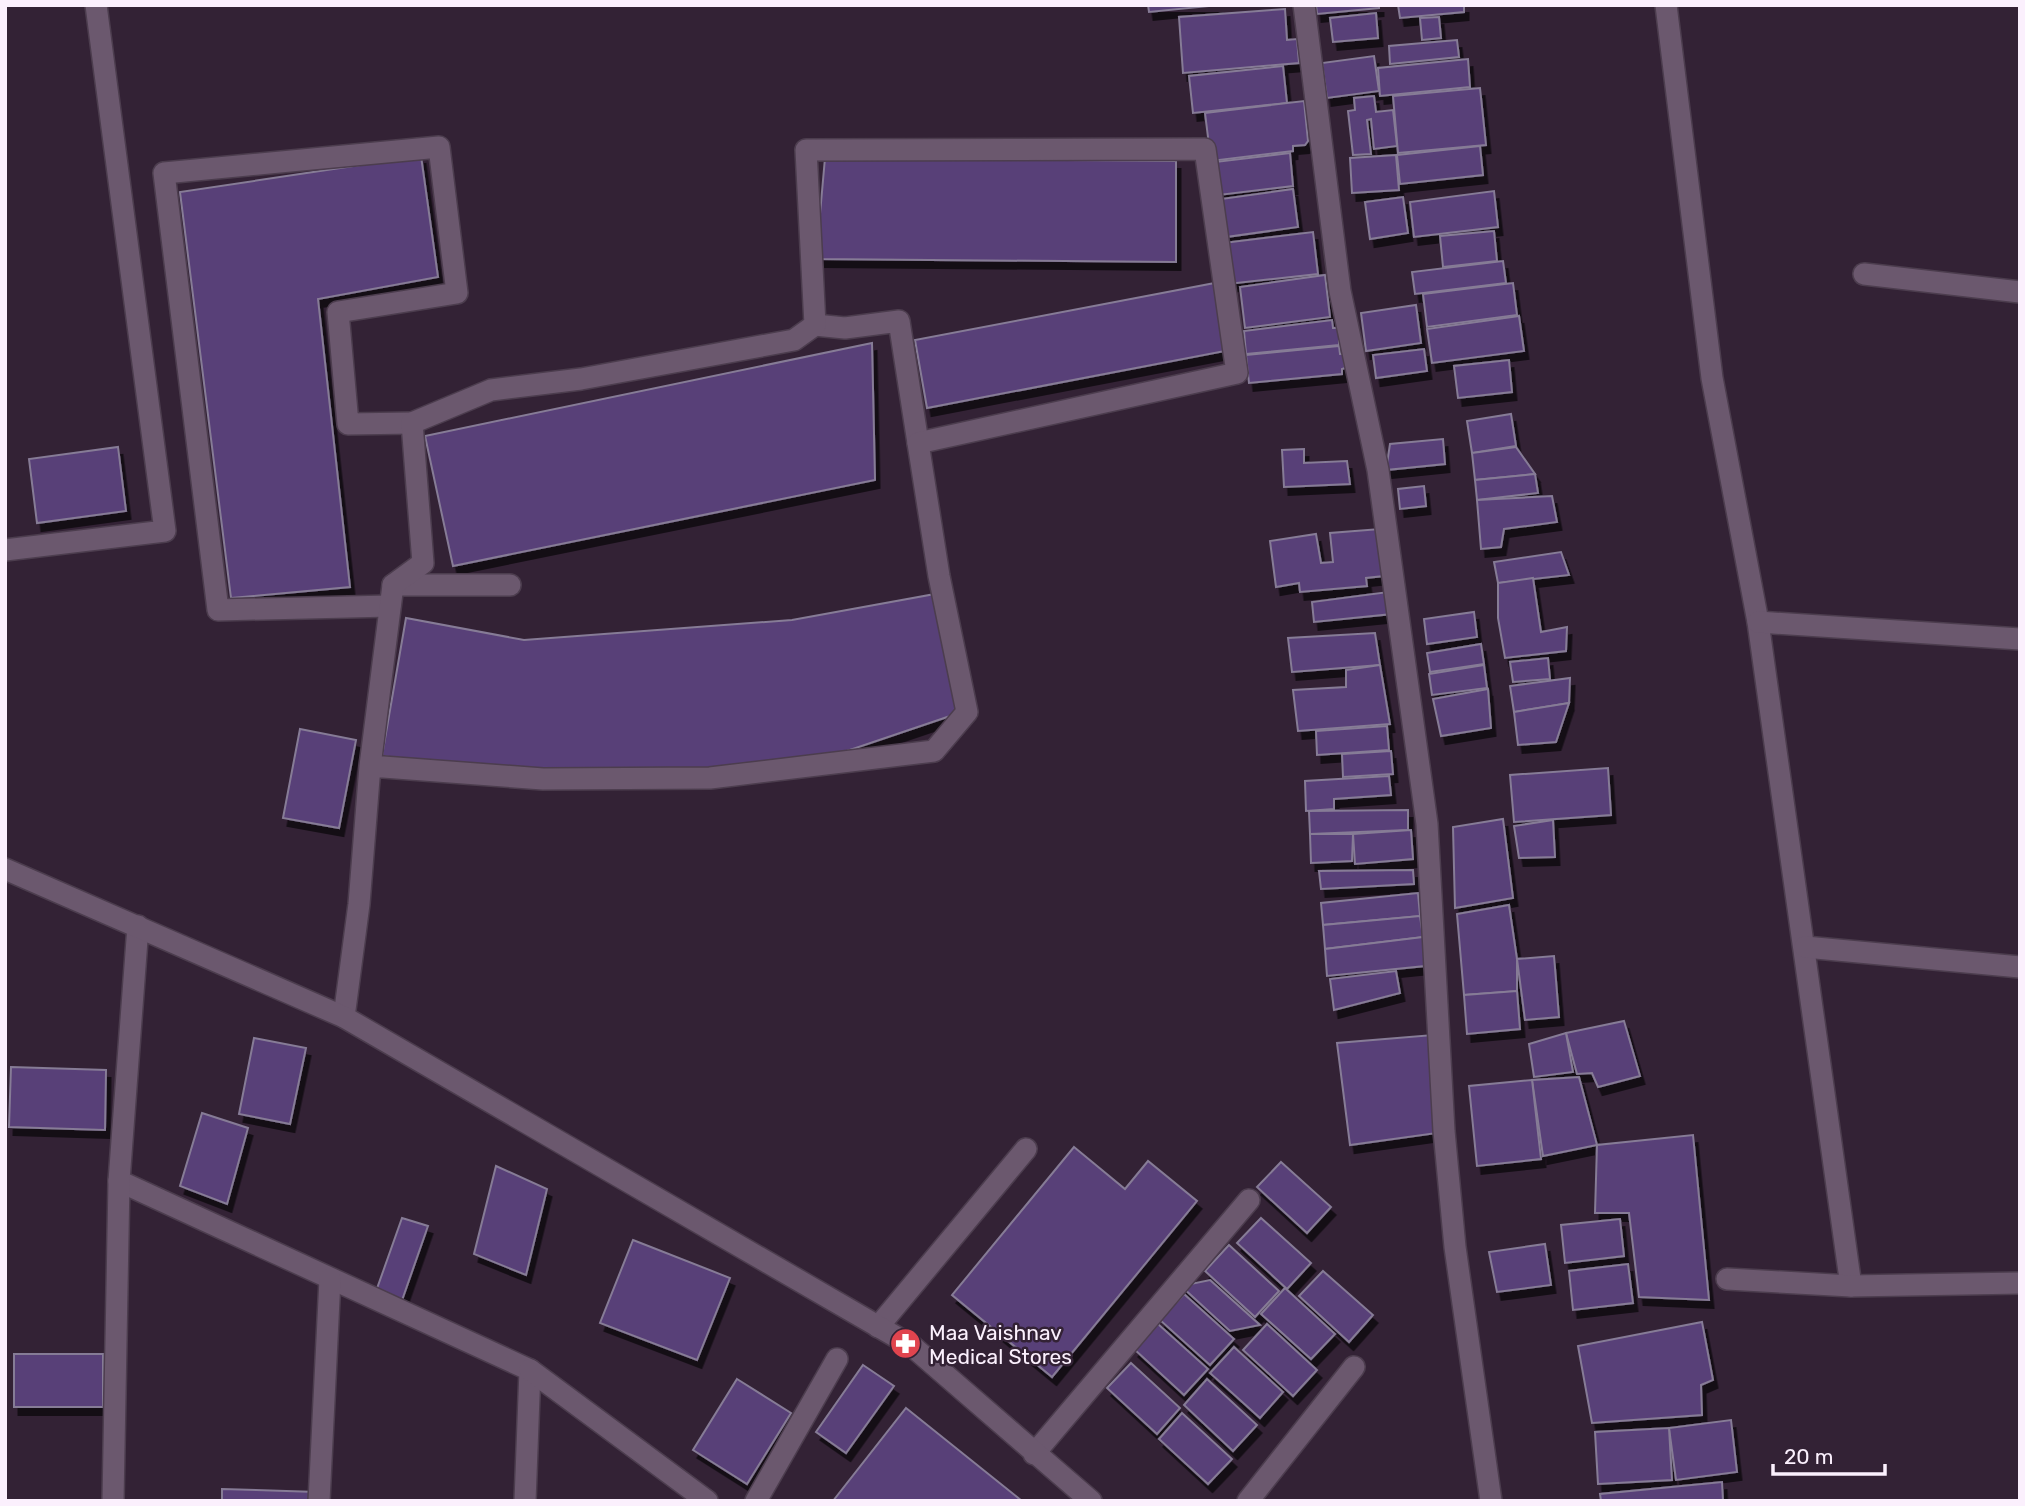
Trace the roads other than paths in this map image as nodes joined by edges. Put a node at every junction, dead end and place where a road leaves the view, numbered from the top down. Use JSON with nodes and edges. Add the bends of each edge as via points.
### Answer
{"nodes":[{"id":1,"x":96,"y":5,"type":"edge"},
{"id":2,"x":1304,"y":5,"type":"edge"},
{"id":3,"x":1666,"y":5,"type":"edge"},
{"id":4,"x":1864,"y":274,"type":"dead end"},
{"id":5,"x":2020,"y":292,"type":"edge"},
{"id":6,"x":815,"y":325,"type":"junction"},
{"id":7,"x":412,"y":423,"type":"junction"},
{"id":8,"x":918,"y":443,"type":"junction"},
{"id":9,"x":5,"y":550,"type":"edge"},
{"id":10,"x":510,"y":585,"type":"dead end"},
{"id":11,"x":392,"y":595,"type":"junction"},
{"id":12,"x":1758,"y":622,"type":"junction"},
{"id":13,"x":2020,"y":639,"type":"edge"},
{"id":14,"x":370,"y":766,"type":"junction"},
{"id":15,"x":5,"y":869,"type":"edge"},
{"id":16,"x":138,"y":926,"type":"junction"},
{"id":17,"x":1805,"y":947,"type":"junction"},
{"id":18,"x":2020,"y":967,"type":"edge"},
{"id":19,"x":344,"y":1017,"type":"junction"},
{"id":20,"x":1026,"y":1149,"type":"dead end"},
{"id":21,"x":119,"y":1181,"type":"junction"},
{"id":22,"x":1249,"y":1200,"type":"dead end"},
{"id":23,"x":330,"y":1279,"type":"junction"},
{"id":24,"x":1727,"y":1279,"type":"dead end"},
{"id":25,"x":2020,"y":1283,"type":"edge"},
{"id":26,"x":1851,"y":1286,"type":"junction"},
{"id":27,"x":878,"y":1327,"type":"junction"},
{"id":28,"x":837,"y":1359,"type":"dead end"},
{"id":29,"x":1354,"y":1367,"type":"dead end"},
{"id":30,"x":530,"y":1370,"type":"junction"},
{"id":31,"x":1034,"y":1454,"type":"junction"},
{"id":32,"x":113,"y":1501,"type":"edge"},
{"id":33,"x":319,"y":1501,"type":"edge"},
{"id":34,"x":525,"y":1501,"type":"edge"},
{"id":35,"x":707,"y":1501,"type":"edge"},
{"id":36,"x":756,"y":1501,"type":"edge"},
{"id":37,"x":1091,"y":1501,"type":"edge"},
{"id":38,"x":1248,"y":1501,"type":"edge"},
{"id":39,"x":1491,"y":1501,"type":"edge"}],
"edges":[{"from":1,"to":9,"type":"street","via":[[165,531]]},
{"from":2,"to":39,"type":"street","via":[[1340,291],[1378,470],[1427,824],[1444,1131],[1455,1247]]},
{"from":3,"to":12,"type":"street","via":[[1712,378]]},
{"from":4,"to":5,"type":"street"},
{"from":6,"to":7,"type":"street","via":[[794,340],[581,379],[491,390]]},
{"from":6,"to":8,"type":"street","via":[[845,328],[899,321]]},
{"from":6,"to":8,"type":"street","via":[[806,150],[1205,149],[1237,373]]},
{"from":7,"to":11,"type":"street","via":[[423,563]]},
{"from":7,"to":11,"type":"street","via":[[348,424],[338,312],[457,293],[439,147],[164,173],[218,610]]},
{"from":8,"to":14,"type":"street","via":[[967,712],[934,751],[710,778],[543,779]]},
{"from":10,"to":11,"type":"street"},
{"from":11,"to":14,"type":"street"},
{"from":12,"to":13,"type":"street"},
{"from":12,"to":17,"type":"street"},
{"from":14,"to":19,"type":"street"},
{"from":15,"to":16,"type":"street"},
{"from":16,"to":19,"type":"street"},
{"from":16,"to":21,"type":"street"},
{"from":17,"to":18,"type":"street"},
{"from":17,"to":26,"type":"street"},
{"from":19,"to":27,"type":"street"},
{"from":20,"to":27,"type":"street"},
{"from":21,"to":23,"type":"street"},
{"from":21,"to":32,"type":"street"},
{"from":22,"to":31,"type":"street"},
{"from":23,"to":30,"type":"street"},
{"from":23,"to":33,"type":"street"},
{"from":24,"to":26,"type":"street"},
{"from":25,"to":26,"type":"street"},
{"from":27,"to":31,"type":"street","via":[[912,1346]]},
{"from":28,"to":36,"type":"street"},
{"from":29,"to":38,"type":"street"},
{"from":30,"to":34,"type":"street"},
{"from":30,"to":35,"type":"street"},
{"from":31,"to":37,"type":"street"}]}
